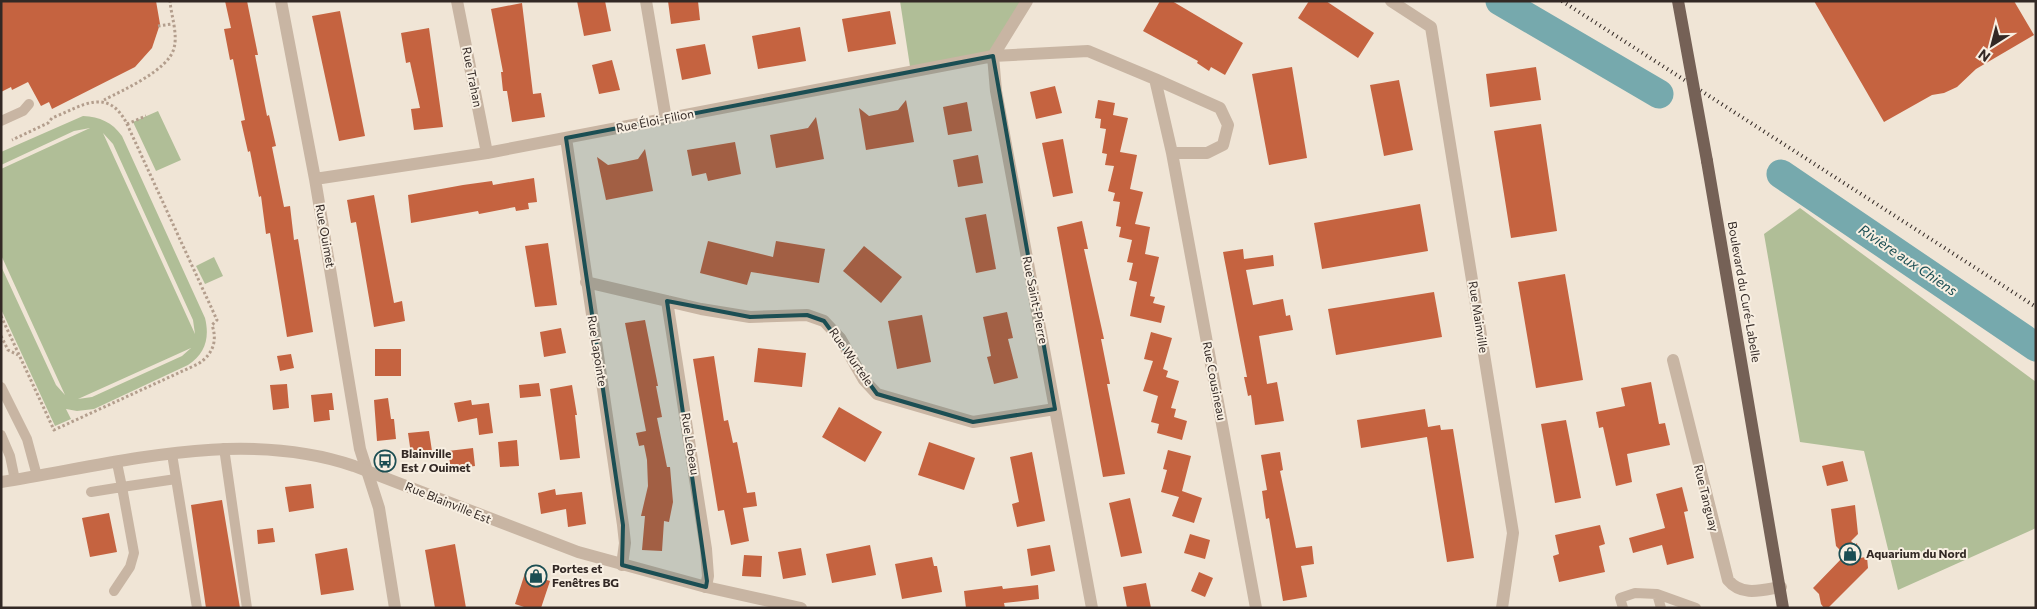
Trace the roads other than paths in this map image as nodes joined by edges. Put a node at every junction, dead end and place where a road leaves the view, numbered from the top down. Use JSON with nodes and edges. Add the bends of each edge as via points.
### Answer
{"nodes":[{"id":1,"x":281,"y":1,"type":"edge"},
{"id":2,"x":457,"y":1,"type":"edge"},
{"id":3,"x":646,"y":1,"type":"edge"},
{"id":4,"x":1027,"y":1,"type":"edge"},
{"id":5,"x":1392,"y":1,"type":"edge"},
{"id":6,"x":1678,"y":1,"type":"edge"},
{"id":7,"x":993,"y":56,"type":"junction"},
{"id":8,"x":1156,"y":79,"type":"junction"},
{"id":9,"x":29,"y":104,"type":"dead end"},
{"id":10,"x":666,"y":119,"type":"junction"},
{"id":11,"x":1,"y":121,"type":"edge"},
{"id":12,"x":566,"y":138,"type":"junction"},
{"id":13,"x":487,"y":153,"type":"junction"},
{"id":14,"x":1172,"y":153,"type":"junction"},
{"id":15,"x":315,"y":179,"type":"junction"},
{"id":16,"x":586,"y":282,"type":"junction"},
{"id":17,"x":668,"y":301,"type":"junction"},
{"id":18,"x":1673,"y":360,"type":"dead end"},
{"id":19,"x":1,"y":387,"type":"edge"},
{"id":20,"x":1055,"y":409,"type":"junction"},
{"id":21,"x":1,"y":435,"type":"edge"},
{"id":22,"x":224,"y":448,"type":"junction"},
{"id":23,"x":172,"y":454,"type":"junction"},
{"id":24,"x":118,"y":463,"type":"junction"},
{"id":25,"x":366,"y":471,"type":"junction"},
{"id":26,"x":37,"y":476,"type":"junction"},
{"id":27,"x":176,"y":479,"type":"junction"},
{"id":28,"x":16,"y":480,"type":"junction"},
{"id":29,"x":1,"y":482,"type":"edge"},
{"id":30,"x":122,"y":487,"type":"junction"},
{"id":31,"x":91,"y":492,"type":"dead end"},
{"id":32,"x":622,"y":565,"type":"junction"},
{"id":33,"x":706,"y":587,"type":"junction"},
{"id":34,"x":1781,"y":588,"type":"junction"},
{"id":35,"x":114,"y":591,"type":"dead end"},
{"id":36,"x":1657,"y":594,"type":"junction"},
{"id":37,"x":197,"y":608,"type":"edge"},
{"id":38,"x":247,"y":608,"type":"edge"},
{"id":39,"x":395,"y":608,"type":"edge"},
{"id":40,"x":801,"y":608,"type":"edge"},
{"id":41,"x":1092,"y":608,"type":"edge"},
{"id":42,"x":1256,"y":608,"type":"edge"},
{"id":43,"x":1502,"y":608,"type":"edge"},
{"id":44,"x":1623,"y":608,"type":"edge"},
{"id":45,"x":1661,"y":608,"type":"edge"},
{"id":46,"x":1696,"y":608,"type":"edge"},
{"id":47,"x":1783,"y":608,"type":"edge"},
{"id":48,"x":1786,"y":608,"type":"edge"}],
"edges":[{"from":1,"to":15,"type":"street","name":"Rue Ouimet"},
{"from":2,"to":13,"type":"street","name":"Rue Trahan"},
{"from":3,"to":10,"type":"street"},
{"from":4,"to":7,"type":"street"},
{"from":5,"to":43,"type":"street","name":"Rue Mainville","via":[[1431,27],[1512,524]]},
{"from":6,"to":34,"type":"main road","name":"Boulevard du Curé-Labelle","bridge":true},
{"from":7,"to":8,"type":"street","via":[[1088,51]]},
{"from":7,"to":10,"type":"street","name":"Rue Éloi-Filion"},
{"from":7,"to":20,"type":"street","name":"Rue Saint-Pierre","via":[[996,91]]},
{"from":8,"to":14,"type":"street","name":"Rue Cousineau"},
{"from":8,"to":14,"type":"street","via":[[1220,108],[1228,124],[1223,145],[1208,153]]},
{"from":9,"to":11,"type":"lane","via":[[23,111]]},
{"from":10,"to":12,"type":"street","name":"Rue Éloi-Filion"},
{"from":12,"to":13,"type":"street","name":"Rue Éloi-Filion"},
{"from":12,"to":16,"type":"street","name":"Rue Lapointe"},
{"from":13,"to":15,"type":"street","name":"Rue Éloi-Filion"},
{"from":14,"to":42,"type":"street","name":"Rue Cousineau"},
{"from":15,"to":25,"type":"street","name":"Rue Ouimet"},
{"from":16,"to":17,"type":"street","name":"Rue Wurtele"},
{"from":16,"to":32,"type":"street","name":"Rue Lapointe","via":[[623,525]]},
{"from":17,"to":20,"type":"street","name":"Rue Wurtele","via":[[750,317],[807,315],[824,321],[840,338],[864,380],[877,394],[973,422]]},
{"from":17,"to":33,"type":"street","name":"Rue Lebeau","via":[[706,549]]},
{"from":18,"to":34,"type":"street","name":"Rue Tanguay","via":[[1728,580],[1735,588],[1751,592]]},
{"from":19,"to":26,"type":"lane","via":[[27,439]]},
{"from":20,"to":41,"type":"street","name":"Rue Saint-Pierre"},
{"from":21,"to":28,"type":"lane"},
{"from":22,"to":23,"type":"street","name":"Rue Blainville Est"},
{"from":22,"to":25,"type":"street","name":"Rue Blainville Est","via":[[288,450]]},
{"from":22,"to":38,"type":"lane"},
{"from":23,"to":24,"type":"street","name":"Rue Blainville Est"},
{"from":23,"to":27,"type":"lane"},
{"from":24,"to":26,"type":"street","name":"Rue Blainville Est"},
{"from":24,"to":30,"type":"lane"},
{"from":25,"to":32,"type":"street","name":"Rue Blainville Est","via":[[534,537]]},
{"from":25,"to":39,"type":"street","name":"Rue Ouimet","via":[[380,508]]},
{"from":26,"to":28,"type":"street","name":"Rue Blainville Est"},
{"from":27,"to":30,"type":"lane"},
{"from":27,"to":37,"type":"lane"},
{"from":28,"to":29,"type":"street","name":"Rue Blainville Est"},
{"from":30,"to":31,"type":"lane"},
{"from":30,"to":35,"type":"lane","via":[[134,553],[130,566]]},
{"from":32,"to":33,"type":"street","name":"Rue Blainville Est"},
{"from":33,"to":40,"type":"street","name":"Rue Blainville Est"},
{"from":34,"to":47,"type":"main road","name":"Boulevard du Curé-Labelle"},
{"from":34,"to":48,"type":"main road","name":"Boulevard du Curé-Labelle"},
{"from":36,"to":44,"type":"lane","via":[[1635,592],[1620,598]]},
{"from":36,"to":45,"type":"lane"},
{"from":36,"to":46,"type":"lane"}]}
